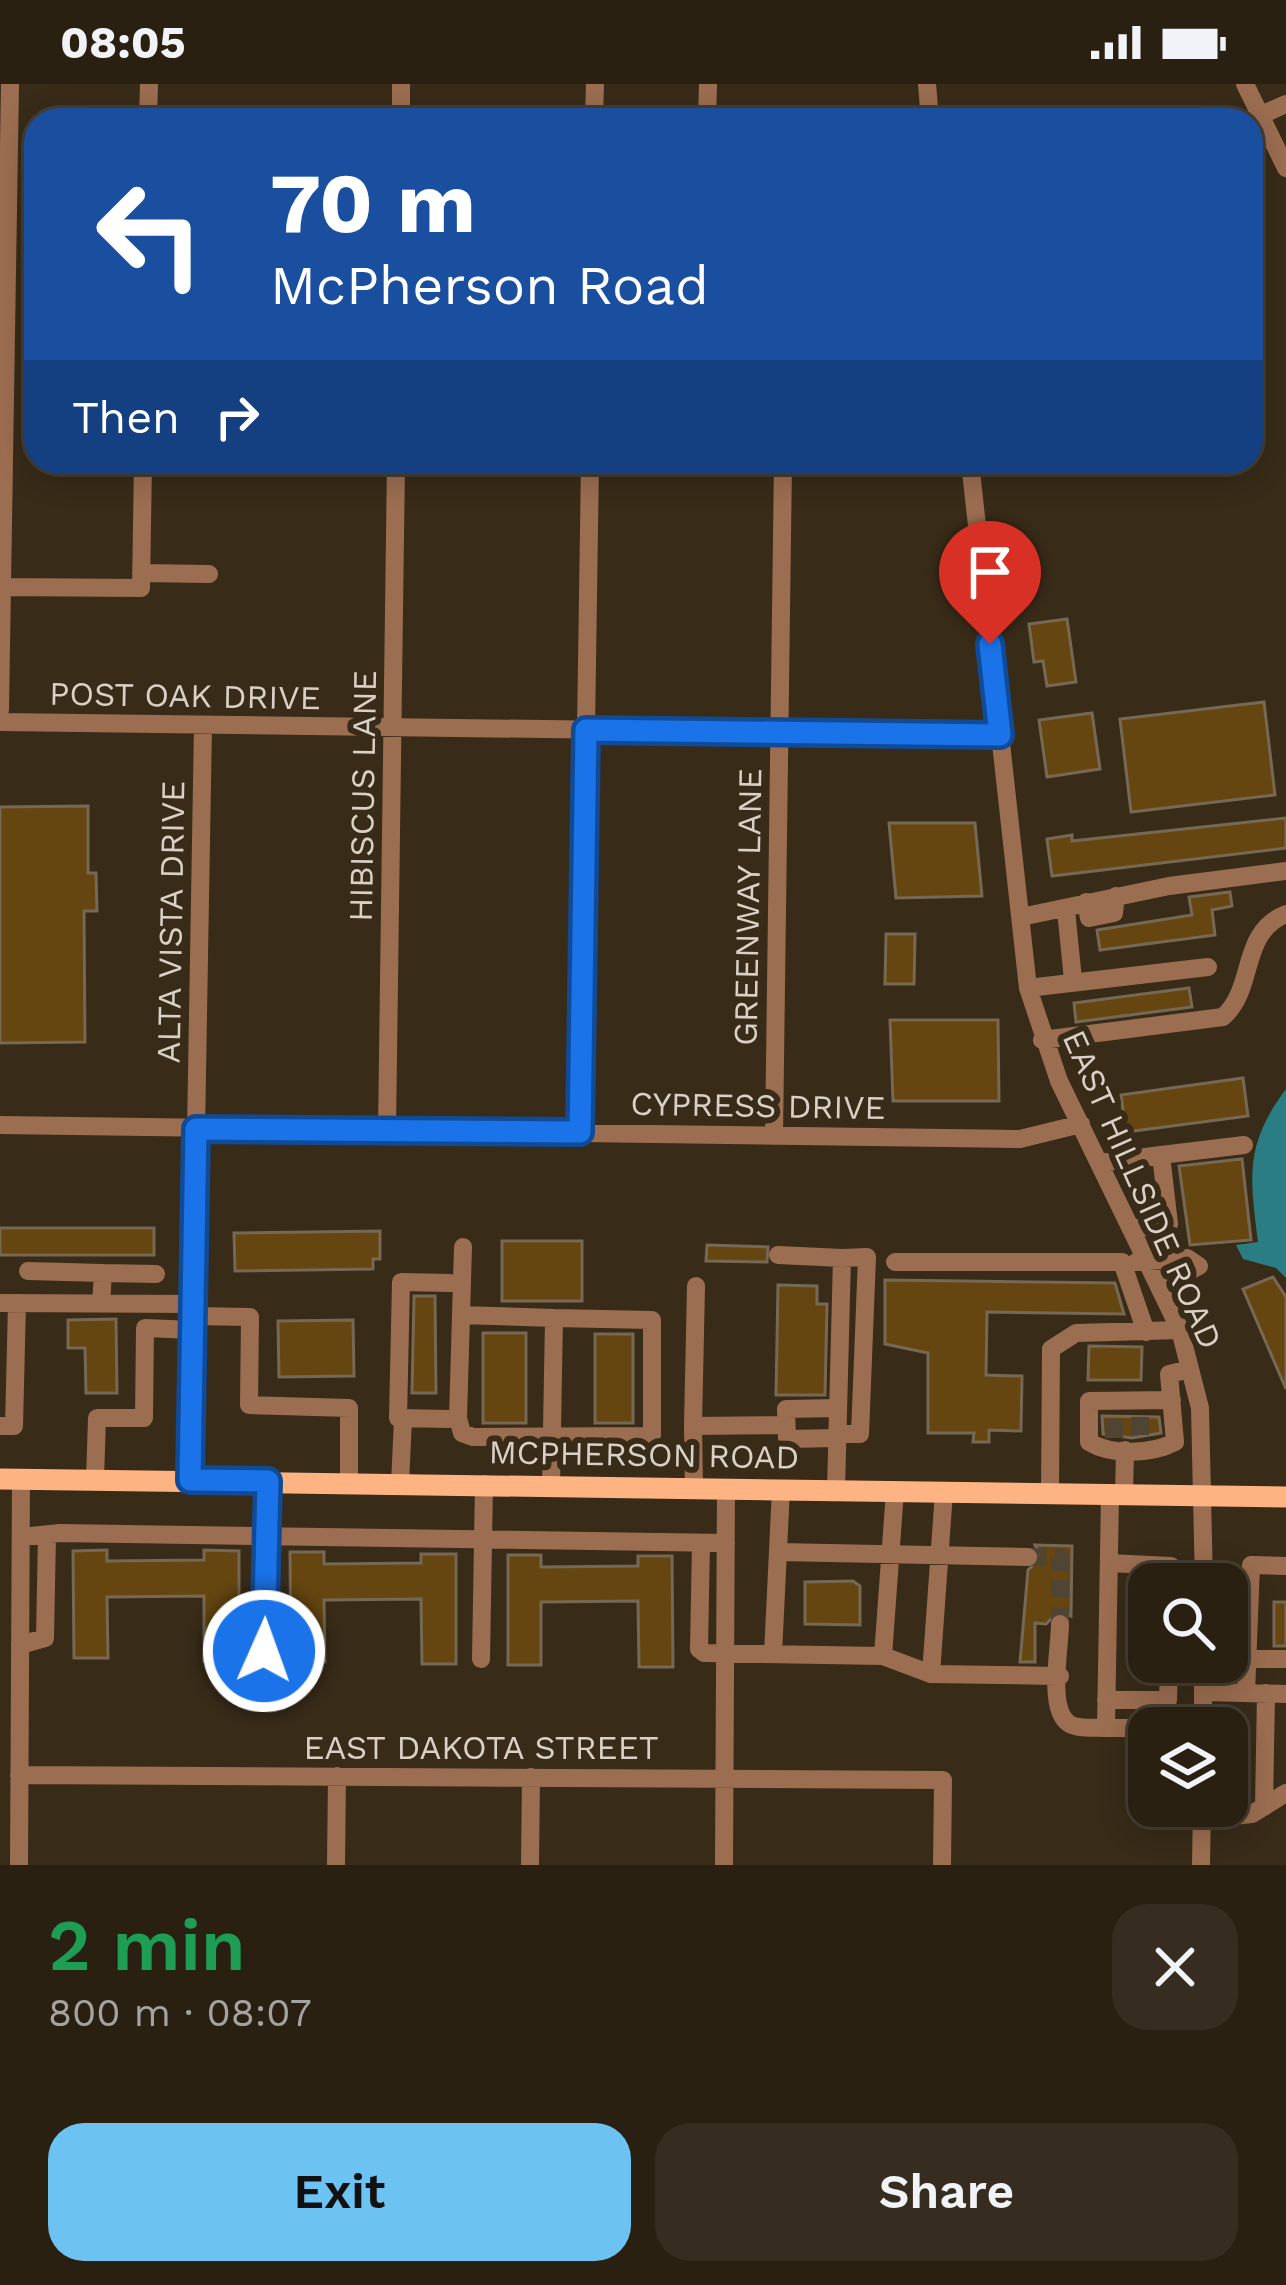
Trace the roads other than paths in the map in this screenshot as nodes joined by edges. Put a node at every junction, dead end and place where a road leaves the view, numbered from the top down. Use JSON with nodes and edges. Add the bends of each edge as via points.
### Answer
{"nodes":[{"id":1,"x":10,"y":84,"type":"edge"},
{"id":2,"x":1263,"y":131,"type":"edge"},
{"id":3,"x":1286,"y":168,"type":"edge"},
{"id":4,"x":143,"y":474,"type":"edge"},
{"id":5,"x":396,"y":474,"type":"edge"},
{"id":6,"x":590,"y":474,"type":"edge"},
{"id":7,"x":783,"y":474,"type":"edge"},
{"id":8,"x":971,"y":474,"type":"edge"},
{"id":9,"x":208,"y":574,"type":"dead end"},
{"id":10,"x":141,"y":580,"type":"junction"},
{"id":11,"x":1,"y":587,"type":"edge"},
{"id":12,"x":0,"y":710,"type":"edge"},
{"id":13,"x":0,"y":722,"type":"edge"},
{"id":14,"x":203,"y":725,"type":"junction"},
{"id":15,"x":393,"y":727,"type":"junction"},
{"id":16,"x":586,"y":730,"type":"junction"},
{"id":17,"x":780,"y":732,"type":"junction"},
{"id":18,"x":1000,"y":735,"type":"junction"},
{"id":19,"x":1286,"y":871,"type":"edge"},
{"id":20,"x":1066,"y":910,"type":"junction"},
{"id":21,"x":1286,"y":914,"type":"edge"},
{"id":22,"x":1021,"y":917,"type":"junction"},
{"id":23,"x":1208,"y":967,"type":"dead end"},
{"id":24,"x":1072,"y":980,"type":"junction"},
{"id":25,"x":1028,"y":988,"type":"junction"},
{"id":26,"x":1042,"y":1040,"type":"junction"},
{"id":27,"x":1081,"y":1124,"type":"junction"},
{"id":28,"x":0,"y":1125,"type":"edge"},
{"id":29,"x":196,"y":1129,"type":"junction"},
{"id":30,"x":387,"y":1130,"type":"junction"},
{"id":31,"x":580,"y":1132,"type":"junction"},
{"id":32,"x":774,"y":1136,"type":"junction"},
{"id":33,"x":1244,"y":1145,"type":"dead end"},
{"id":34,"x":1160,"y":1155,"type":"junction"},
{"id":35,"x":1100,"y":1163,"type":"junction"},
{"id":36,"x":1131,"y":1229,"type":"junction"},
{"id":37,"x":464,"y":1247,"type":"dead end"},
{"id":38,"x":778,"y":1256,"type":"dead end"},
{"id":39,"x":842,"y":1258,"type":"junction"},
{"id":40,"x":895,"y":1262,"type":"dead end"},
{"id":41,"x":1122,"y":1262,"type":"junction"},
{"id":42,"x":1148,"y":1262,"type":"junction"},
{"id":43,"x":28,"y":1271,"type":"dead end"},
{"id":44,"x":103,"y":1273,"type":"junction"},
{"id":45,"x":156,"y":1274,"type":"dead end"},
{"id":46,"x":450,"y":1283,"type":"dead end"},
{"id":47,"x":696,"y":1286,"type":"dead end"},
{"id":48,"x":1160,"y":1286,"type":"junction"},
{"id":49,"x":101,"y":1304,"type":"junction"},
{"id":50,"x":8,"y":1311,"type":"edge"},
{"id":51,"x":461,"y":1315,"type":"junction"},
{"id":52,"x":193,"y":1317,"type":"junction"},
{"id":53,"x":554,"y":1318,"type":"junction"},
{"id":54,"x":1180,"y":1330,"type":"junction"},
{"id":55,"x":1146,"y":1332,"type":"junction"},
{"id":56,"x":1190,"y":1369,"type":"junction"},
{"id":57,"x":1172,"y":1400,"type":"junction"},
{"id":58,"x":838,"y":1408,"type":"junction"},
{"id":59,"x":403,"y":1419,"type":"junction"},
{"id":60,"x":449,"y":1420,"type":"dead end"},
{"id":61,"x":787,"y":1425,"type":"junction"},
{"id":62,"x":0,"y":1426,"type":"edge"},
{"id":63,"x":693,"y":1426,"type":"junction"},
{"id":64,"x":838,"y":1436,"type":"junction"},
{"id":65,"x":552,"y":1438,"type":"junction"},
{"id":66,"x":1127,"y":1445,"type":"junction"},
{"id":67,"x":10,"y":1479,"type":"edge"},
{"id":68,"x":95,"y":1480,"type":"junction"},
{"id":69,"x":190,"y":1480,"type":"junction"},
{"id":70,"x":268,"y":1481,"type":"junction"},
{"id":71,"x":349,"y":1483,"type":"junction"},
{"id":72,"x":400,"y":1484,"type":"junction"},
{"id":73,"x":484,"y":1484,"type":"junction"},
{"id":74,"x":550,"y":1486,"type":"junction"},
{"id":75,"x":694,"y":1487,"type":"junction"},
{"id":76,"x":726,"y":1488,"type":"junction"},
{"id":77,"x":781,"y":1489,"type":"junction"},
{"id":78,"x":836,"y":1490,"type":"junction"},
{"id":79,"x":895,"y":1491,"type":"junction"},
{"id":80,"x":944,"y":1492,"type":"junction"},
{"id":81,"x":1050,"y":1492,"type":"junction"},
{"id":82,"x":1117,"y":1494,"type":"junction"},
{"id":83,"x":1205,"y":1496,"type":"junction"},
{"id":84,"x":1286,"y":1497,"type":"edge"},
{"id":85,"x":47,"y":1535,"type":"junction"},
{"id":86,"x":267,"y":1536,"type":"junction"},
{"id":87,"x":21,"y":1538,"type":"junction"},
{"id":88,"x":483,"y":1540,"type":"junction"},
{"id":89,"x":700,"y":1543,"type":"junction"},
{"id":90,"x":726,"y":1543,"type":"junction"},
{"id":91,"x":778,"y":1552,"type":"junction"},
{"id":92,"x":891,"y":1556,"type":"junction"},
{"id":93,"x":939,"y":1557,"type":"junction"},
{"id":94,"x":1028,"y":1557,"type":"tunnel mouth"},
{"id":95,"x":1108,"y":1563,"type":"junction"},
{"id":96,"x":1204,"y":1563,"type":"edge"},
{"id":97,"x":1128,"y":1564,"type":"edge"},
{"id":98,"x":1286,"y":1566,"type":"edge"},
{"id":99,"x":10,"y":1598,"type":"edge"},
{"id":100,"x":1060,"y":1624,"type":"tunnel mouth"},
{"id":101,"x":1249,"y":1634,"type":"joint"},
{"id":102,"x":20,"y":1645,"type":"junction"},
{"id":103,"x":1248,"y":1646,"type":"edge"},
{"id":104,"x":264,"y":1651,"type":"dead end"},
{"id":105,"x":725,"y":1653,"type":"junction"},
{"id":106,"x":773,"y":1654,"type":"junction"},
{"id":107,"x":883,"y":1656,"type":"junction"},
{"id":108,"x":481,"y":1659,"type":"dead end"},
{"id":109,"x":1248,"y":1659,"type":"edge"},
{"id":110,"x":1286,"y":1659,"type":"edge"},
{"id":111,"x":1248,"y":1661,"type":"edge"},
{"id":112,"x":932,"y":1674,"type":"junction"},
{"id":113,"x":1060,"y":1676,"type":"junction"},
{"id":114,"x":1152,"y":1683,"type":"edge"},
{"id":115,"x":1168,"y":1683,"type":"edge"},
{"id":116,"x":1203,"y":1683,"type":"edge"},
{"id":117,"x":1203,"y":1692,"type":"junction"},
{"id":118,"x":1266,"y":1693,"type":"edge"},
{"id":119,"x":1106,"y":1700,"type":"junction"},
{"id":120,"x":1146,"y":1700,"type":"junction"},
{"id":121,"x":1203,"y":1707,"type":"edge"},
{"id":122,"x":1106,"y":1728,"type":"junction"},
{"id":123,"x":1128,"y":1728,"type":"edge"},
{"id":124,"x":10,"y":1748,"type":"edge"},
{"id":125,"x":19,"y":1774,"type":"junction"},
{"id":126,"x":338,"y":1776,"type":"junction"},
{"id":127,"x":531,"y":1778,"type":"junction"},
{"id":128,"x":724,"y":1778,"type":"junction"},
{"id":129,"x":1286,"y":1793,"type":"edge"},
{"id":130,"x":1264,"y":1807,"type":"junction"},
{"id":131,"x":1248,"y":1814,"type":"edge"},
{"id":132,"x":1202,"y":1827,"type":"edge"},
{"id":133,"x":19,"y":1865,"type":"edge"},
{"id":134,"x":337,"y":1865,"type":"edge"},
{"id":135,"x":530,"y":1865,"type":"edge"},
{"id":136,"x":724,"y":1865,"type":"edge"},
{"id":137,"x":942,"y":1865,"type":"edge"},
{"id":138,"x":1201,"y":1865,"type":"edge"}],
"edges":[{"from":1,"to":11,"type":"street"},
{"from":2,"to":3,"type":"street"},
{"from":4,"to":10,"type":"street"},
{"from":5,"to":15,"type":"street","name":"HIBISCUS LANE"},
{"from":6,"to":16,"type":"street"},
{"from":7,"to":17,"type":"street","name":"GREENWAY LANE"},
{"from":8,"to":18,"type":"street","name":"EAST HILLSIDE ROAD"},
{"from":9,"to":10,"type":"street"},
{"from":10,"to":11,"type":"street"},
{"from":11,"to":12,"type":"street"},
{"from":13,"to":14,"type":"street","name":"POST OAK DRIVE"},
{"from":14,"to":15,"type":"street","name":"POST OAK DRIVE"},
{"from":14,"to":29,"type":"street","name":"ALTA VISTA DRIVE"},
{"from":15,"to":16,"type":"street","name":"POST OAK DRIVE"},
{"from":15,"to":30,"type":"street","name":"HIBISCUS LANE"},
{"from":16,"to":17,"type":"street","name":"POST OAK DRIVE"},
{"from":16,"to":31,"type":"street"},
{"from":17,"to":18,"type":"street","name":"POST OAK DRIVE"},
{"from":17,"to":32,"type":"street","name":"GREENWAY LANE"},
{"from":18,"to":22,"type":"street","name":"EAST HILLSIDE ROAD"},
{"from":19,"to":20,"type":"street"},
{"from":20,"to":22,"type":"street"},
{"from":20,"to":24,"type":"street"},
{"from":21,"to":26,"type":"street","via":[[1257,937],[1234,1008],[1223,1018]]},
{"from":22,"to":25,"type":"street","name":"EAST HILLSIDE ROAD"},
{"from":23,"to":24,"type":"street"},
{"from":24,"to":25,"type":"street"},
{"from":25,"to":26,"type":"street","name":"EAST HILLSIDE ROAD"},
{"from":26,"to":27,"type":"street","name":"EAST HILLSIDE ROAD"},
{"from":27,"to":32,"type":"street","name":"CYPRESS DRIVE","via":[[1020,1139]]},
{"from":27,"to":35,"type":"street","name":"EAST HILLSIDE ROAD"},
{"from":28,"to":29,"type":"street","name":"CYPRESS DRIVE"},
{"from":29,"to":30,"type":"street","name":"CYPRESS DRIVE"},
{"from":29,"to":52,"type":"street","name":"ALTA VISTA DRIVE"},
{"from":30,"to":31,"type":"street","name":"CYPRESS DRIVE"},
{"from":31,"to":32,"type":"street","name":"CYPRESS DRIVE"},
{"from":33,"to":34,"type":"street"},
{"from":34,"to":35,"type":"street"},
{"from":34,"to":36,"type":"street","via":[[1169,1224]]},
{"from":35,"to":36,"type":"street","name":"EAST HILLSIDE ROAD"},
{"from":36,"to":42,"type":"street","name":"EAST HILLSIDE ROAD"},
{"from":37,"to":51,"type":"street"},
{"from":38,"to":39,"type":"street"},
{"from":39,"to":58,"type":"street"},
{"from":39,"to":64,"type":"street","via":[[867,1257],[860,1434]]},
{"from":40,"to":41,"type":"street"},
{"from":41,"to":42,"type":"street"},
{"from":41,"to":55,"type":"street"},
{"from":42,"to":48,"type":"street","name":"EAST HILLSIDE ROAD"},
{"from":42,"to":48,"type":"street","via":[[1186,1258],[1198,1266]]},
{"from":43,"to":44,"type":"street"},
{"from":44,"to":45,"type":"street"},
{"from":44,"to":49,"type":"street"},
{"from":46,"to":59,"type":"street","via":[[400,1282]]},
{"from":47,"to":63,"type":"street"},
{"from":48,"to":54,"type":"street","name":"EAST HILLSIDE ROAD"},
{"from":49,"to":50,"type":"street"},
{"from":49,"to":52,"type":"street"},
{"from":50,"to":62,"type":"street","via":[[14,1426]]},
{"from":51,"to":53,"type":"street"},
{"from":51,"to":65,"type":"street","via":[[463,1433]]},
{"from":52,"to":68,"type":"street","via":[[145,1328],[144,1418],[97,1418]]},
{"from":52,"to":69,"type":"street","name":"ALTA VISTA DRIVE"},
{"from":52,"to":71,"type":"street","via":[[250,1317],[248,1405],[349,1408]]},
{"from":53,"to":65,"type":"street"},
{"from":53,"to":65,"type":"street","via":[[652,1320],[652,1436]]},
{"from":54,"to":55,"type":"street"},
{"from":54,"to":56,"type":"street","name":"EAST HILLSIDE ROAD"},
{"from":55,"to":81,"type":"street","via":[[1076,1333],[1051,1348]]},
{"from":56,"to":57,"type":"street","via":[[1169,1374]]},
{"from":56,"to":83,"type":"street","name":"EAST HILLSIDE ROAD"},
{"from":57,"to":66,"type":"street","via":[[1175,1442]]},
{"from":57,"to":66,"type":"street","via":[[1114,1409],[1089,1401],[1089,1442]]},
{"from":58,"to":61,"type":"street","via":[[786,1409]]},
{"from":58,"to":64,"type":"street"},
{"from":59,"to":60,"type":"street"},
{"from":59,"to":72,"type":"street"},
{"from":61,"to":63,"type":"street"},
{"from":61,"to":64,"type":"street","via":[[787,1439]]},
{"from":63,"to":75,"type":"street"},
{"from":64,"to":78,"type":"street"},
{"from":65,"to":74,"type":"street"},
{"from":66,"to":82,"type":"street"},
{"from":67,"to":68,"type":"main road","name":"MCPHERSON ROAD"},
{"from":67,"to":87,"type":"street"},
{"from":68,"to":69,"type":"main road","name":"MCPHERSON ROAD"},
{"from":69,"to":70,"type":"main road","name":"MCPHERSON ROAD"},
{"from":70,"to":71,"type":"main road","name":"MCPHERSON ROAD"},
{"from":70,"to":86,"type":"street"},
{"from":71,"to":72,"type":"main road","name":"MCPHERSON ROAD"},
{"from":72,"to":73,"type":"main road","name":"MCPHERSON ROAD"},
{"from":73,"to":74,"type":"main road","name":"MCPHERSON ROAD"},
{"from":73,"to":88,"type":"street"},
{"from":74,"to":75,"type":"main road","name":"MCPHERSON ROAD"},
{"from":75,"to":76,"type":"main road","name":"MCPHERSON ROAD"},
{"from":76,"to":77,"type":"main road","name":"MCPHERSON ROAD"},
{"from":76,"to":90,"type":"street"},
{"from":77,"to":78,"type":"main road","name":"MCPHERSON ROAD"},
{"from":77,"to":91,"type":"street"},
{"from":78,"to":79,"type":"main road","name":"MCPHERSON ROAD"},
{"from":79,"to":80,"type":"main road","name":"MCPHERSON ROAD"},
{"from":79,"to":92,"type":"street"},
{"from":80,"to":81,"type":"main road","name":"MCPHERSON ROAD"},
{"from":80,"to":93,"type":"street"},
{"from":81,"to":82,"type":"main road","name":"MCPHERSON ROAD"},
{"from":82,"to":83,"type":"main road","name":"MCPHERSON ROAD"},
{"from":82,"to":95,"type":"street"},
{"from":83,"to":84,"type":"main road","name":"MCPHERSON ROAD"},
{"from":83,"to":96,"type":"street","name":"EAST HILLSIDE ROAD"},
{"from":85,"to":86,"type":"street"},
{"from":85,"to":87,"type":"street"},
{"from":85,"to":102,"type":"street","via":[[46,1638]]},
{"from":86,"to":88,"type":"street"},
{"from":86,"to":104,"type":"street"},
{"from":87,"to":99,"type":"street"},
{"from":88,"to":89,"type":"street"},
{"from":88,"to":108,"type":"street"},
{"from":89,"to":90,"type":"street"},
{"from":89,"to":105,"type":"street","via":[[699,1649]]},
{"from":90,"to":105,"type":"street"},
{"from":91,"to":92,"type":"street"},
{"from":91,"to":106,"type":"street"},
{"from":92,"to":93,"type":"street"},
{"from":92,"to":107,"type":"street"},
{"from":93,"to":94,"type":"street"},
{"from":93,"to":112,"type":"street"},
{"from":95,"to":97,"type":"street"},
{"from":95,"to":119,"type":"street"},
{"from":98,"to":101,"type":"street","via":[[1251,1565]]},
{"from":99,"to":102,"type":"street"},
{"from":100,"to":113,"type":"street"},
{"from":101,"to":103,"type":"street"},
{"from":102,"to":124,"type":"street"},
{"from":105,"to":106,"type":"street"},
{"from":105,"to":128,"type":"street"},
{"from":106,"to":107,"type":"street"},
{"from":107,"to":112,"type":"street"},
{"from":109,"to":110,"type":"street"},
{"from":111,"to":118,"type":"street"},
{"from":112,"to":113,"type":"street"},
{"from":113,"to":122,"type":"street","via":[[1063,1720]]},
{"from":114,"to":120,"type":"street"},
{"from":115,"to":120,"type":"street","via":[[1168,1700]]},
{"from":116,"to":117,"type":"street"},
{"from":117,"to":118,"type":"street"},
{"from":117,"to":121,"type":"street"},
{"from":118,"to":130,"type":"street"},
{"from":119,"to":120,"type":"street"},
{"from":119,"to":122,"type":"street"},
{"from":122,"to":123,"type":"street"},
{"from":124,"to":125,"type":"street"},
{"from":125,"to":126,"type":"street","name":"EAST DAKOTA STREET"},
{"from":125,"to":133,"type":"street"},
{"from":126,"to":127,"type":"street","name":"EAST DAKOTA STREET"},
{"from":126,"to":134,"type":"street"},
{"from":127,"to":128,"type":"street","name":"EAST DAKOTA STREET"},
{"from":127,"to":135,"type":"street"},
{"from":128,"to":136,"type":"street"},
{"from":128,"to":137,"type":"street","name":"EAST DAKOTA STREET","via":[[943,1780]]},
{"from":129,"to":130,"type":"street"},
{"from":130,"to":131,"type":"street"},
{"from":132,"to":138,"type":"street"}]}
